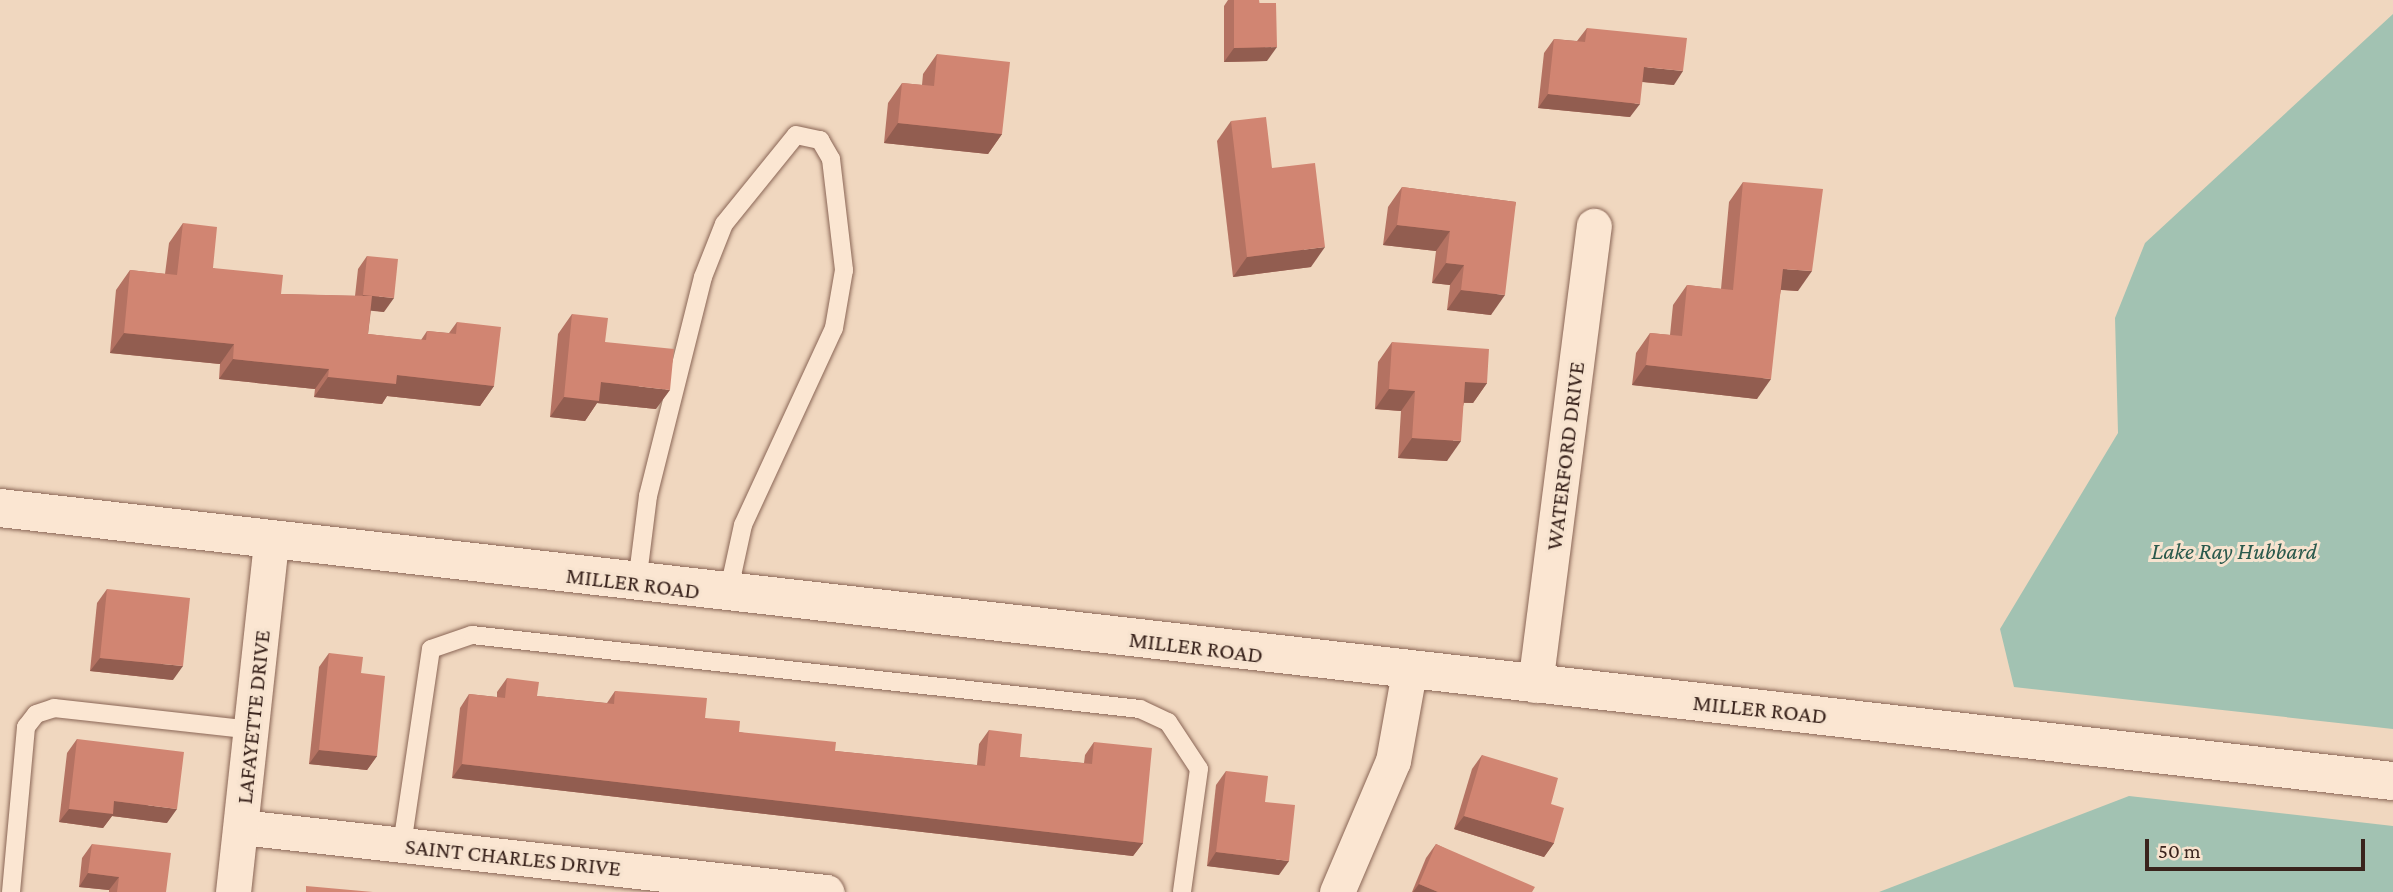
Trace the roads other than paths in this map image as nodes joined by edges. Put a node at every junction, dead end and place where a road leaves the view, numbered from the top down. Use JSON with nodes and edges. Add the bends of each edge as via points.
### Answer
{"nodes":[{"id":1,"x":1594,"y":226,"type":"dead end"},
{"id":2,"x":0,"y":509,"type":"edge"},
{"id":3,"x":271,"y":542,"type":"junction"},
{"id":4,"x":637,"y":583,"type":"junction"},
{"id":5,"x":728,"y":594,"type":"junction"},
{"id":6,"x":1409,"y":672,"type":"junction"},
{"id":7,"x":1535,"y":685,"type":"junction"},
{"id":8,"x":252,"y":730,"type":"junction"},
{"id":9,"x":2393,"y":781,"type":"edge"},
{"id":10,"x":242,"y":827,"type":"junction"},
{"id":11,"x":402,"y":845,"type":"junction"},
{"id":12,"x":10,"y":892,"type":"edge"},
{"id":13,"x":233,"y":892,"type":"edge"},
{"id":14,"x":827,"y":892,"type":"edge"},
{"id":15,"x":1182,"y":892,"type":"edge"},
{"id":16,"x":1336,"y":892,"type":"edge"}],
"edges":[{"from":1,"to":7,"type":"street","name":"WATERFORD DRIVE"},
{"from":2,"to":3,"type":"main road","name":"MILLER ROAD"},
{"from":3,"to":4,"type":"main road","name":"MILLER ROAD"},
{"from":3,"to":8,"type":"street","name":"LAFAYETTE DRIVE"},
{"from":4,"to":5,"type":"main road","name":"MILLER ROAD"},
{"from":4,"to":5,"type":"lane","via":[[648,496],[704,277],[724,224],[796,135],[820,140],[831,159],[844,270],[834,328],[743,525]]},
{"from":5,"to":6,"type":"main road","name":"MILLER ROAD"},
{"from":6,"to":7,"type":"main road","name":"MILLER ROAD"},
{"from":6,"to":16,"type":"street","via":[[1393,761]]},
{"from":7,"to":9,"type":"main road","name":"MILLER ROAD"},
{"from":8,"to":10,"type":"street","name":"LAFAYETTE DRIVE"},
{"from":8,"to":12,"type":"lane","via":[[54,708],[36,714],[26,727]]},
{"from":10,"to":11,"type":"street","name":"SAINT CHARLES DRIVE"},
{"from":10,"to":13,"type":"street","name":"LAFAYETTE DRIVE"},
{"from":11,"to":14,"type":"street","name":"SAINT CHARLES DRIVE"},
{"from":11,"to":15,"type":"lane","via":[[431,649],[472,635],[1140,709],[1168,722],[1199,769]]}]}
